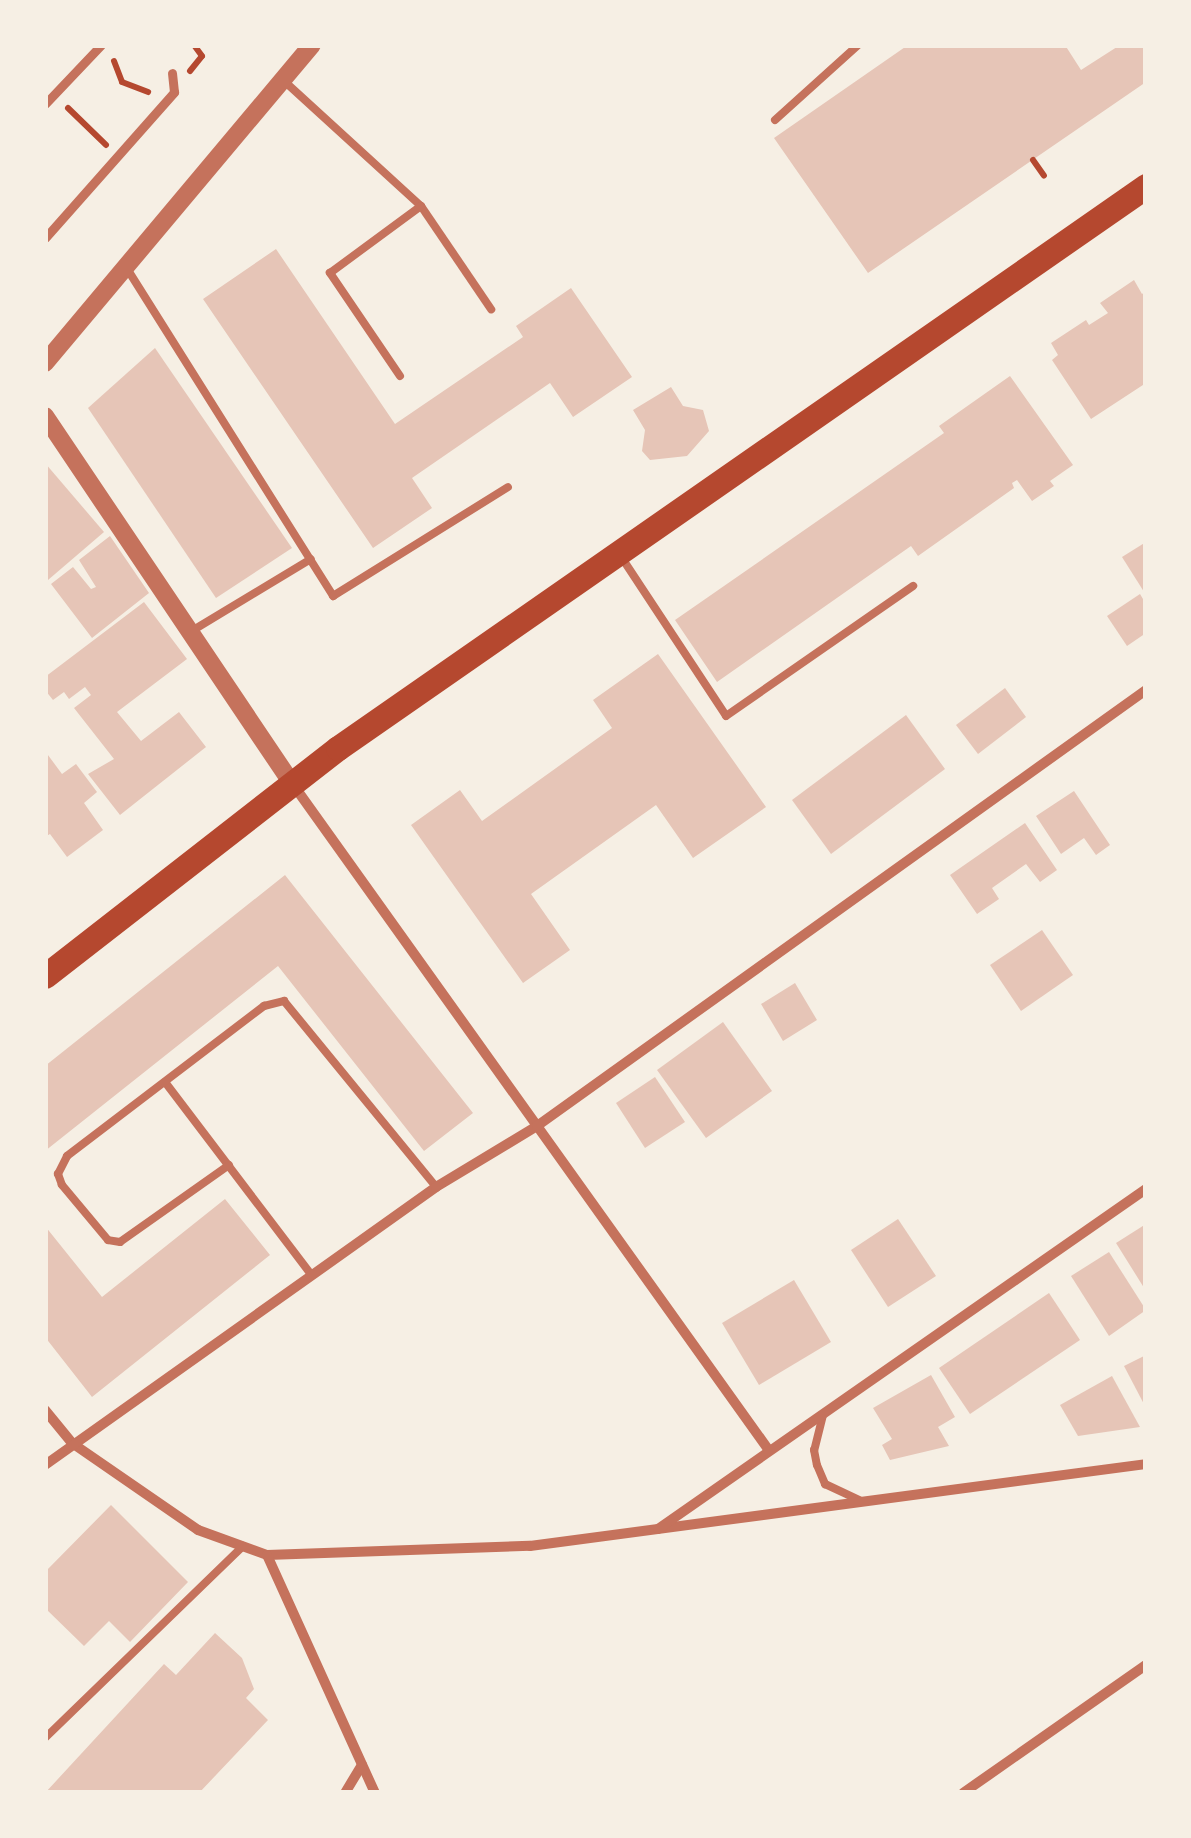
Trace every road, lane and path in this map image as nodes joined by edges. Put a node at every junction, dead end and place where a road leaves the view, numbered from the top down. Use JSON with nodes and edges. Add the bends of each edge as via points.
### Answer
{"nodes":[{"id":1,"x":101,"y":45,"type":"edge"},
{"id":2,"x":312,"y":45,"type":"edge"},
{"id":3,"x":858,"y":45,"type":"edge"},
{"id":4,"x":116,"y":53,"type":"dead end"},
{"id":5,"x":172,"y":73,"type":"joint"},
{"id":6,"x":282,"y":80,"type":"junction"},
{"id":7,"x":54,"y":94,"type":"junction"},
{"id":8,"x":45,"y":104,"type":"edge"},
{"id":9,"x":776,"y":120,"type":"dead end"},
{"id":10,"x":118,"y":156,"type":"junction"},
{"id":11,"x":1033,"y":160,"type":"dead end"},
{"id":12,"x":1044,"y":176,"type":"dead end"},
{"id":13,"x":1146,"y":186,"type":"edge"},
{"id":14,"x":421,"y":206,"type":"junction"},
{"id":15,"x":45,"y":238,"type":"edge"},
{"id":16,"x":126,"y":268,"type":"junction"},
{"id":17,"x":491,"y":309,"type":"dead end"},
{"id":18,"x":45,"y":363,"type":"edge"},
{"id":19,"x":400,"y":376,"type":"dead end"},
{"id":20,"x":45,"y":416,"type":"edge"},
{"id":21,"x":508,"y":487,"type":"dead end"},
{"id":22,"x":617,"y":550,"type":"junction"},
{"id":23,"x":311,"y":559,"type":"junction"},
{"id":24,"x":913,"y":586,"type":"dead end"},
{"id":25,"x":190,"y":632,"type":"junction"},
{"id":26,"x":1146,"y":690,"type":"edge"},
{"id":27,"x":291,"y":782,"type":"junction"},
{"id":28,"x":45,"y":976,"type":"edge"},
{"id":29,"x":165,"y":1082,"type":"junction"},
{"id":30,"x":537,"y":1126,"type":"junction"},
{"id":31,"x":229,"y":1165,"type":"junction"},
{"id":32,"x":436,"y":1187,"type":"junction"},
{"id":33,"x":1146,"y":1189,"type":"edge"},
{"id":34,"x":311,"y":1274,"type":"junction"},
{"id":35,"x":45,"y":1410,"type":"edge"},
{"id":36,"x":824,"y":1410,"type":"junction"},
{"id":37,"x":72,"y":1443,"type":"junction"},
{"id":38,"x":768,"y":1449,"type":"junction"},
{"id":39,"x":1146,"y":1464,"type":"edge"},
{"id":40,"x":45,"y":1465,"type":"edge"},
{"id":41,"x":864,"y":1502,"type":"junction"},
{"id":42,"x":657,"y":1529,"type":"junction"},
{"id":43,"x":243,"y":1546,"type":"junction"},
{"id":44,"x":267,"y":1556,"type":"junction"},
{"id":45,"x":1146,"y":1665,"type":"edge"},
{"id":46,"x":45,"y":1738,"type":"edge"},
{"id":47,"x":362,"y":1765,"type":"junction"},
{"id":48,"x":345,"y":1793,"type":"edge"},
{"id":49,"x":376,"y":1793,"type":"edge"},
{"id":50,"x":963,"y":1793,"type":"edge"}],
"edges":[{"from":1,"to":7,"type":"street"},
{"from":2,"to":6,"type":"street"},
{"from":3,"to":9,"type":"lane"},
{"from":4,"to":5,"type":"path","via":[[116,73],[140,92],[159,88]]},
{"from":5,"to":10,"type":"street","via":[[174,92]]},
{"from":6,"to":14,"type":"lane"},
{"from":6,"to":16,"type":"street"},
{"from":7,"to":8,"type":"street"},
{"from":7,"to":10,"type":"path"},
{"from":10,"to":15,"type":"street"},
{"from":11,"to":12,"type":"path"},
{"from":13,"to":22,"type":"main road"},
{"from":14,"to":17,"type":"lane"},
{"from":14,"to":19,"type":"lane","via":[[330,273]]},
{"from":16,"to":18,"type":"street"},
{"from":16,"to":23,"type":"lane"},
{"from":20,"to":25,"type":"street"},
{"from":21,"to":23,"type":"lane","via":[[333,596]]},
{"from":22,"to":24,"type":"lane","via":[[726,716]]},
{"from":22,"to":27,"type":"main road"},
{"from":23,"to":25,"type":"lane"},
{"from":25,"to":27,"type":"street"},
{"from":26,"to":30,"type":"street"},
{"from":27,"to":28,"type":"main road"},
{"from":27,"to":30,"type":"street"},
{"from":29,"to":31,"type":"lane"},
{"from":29,"to":31,"type":"lane","via":[[67,1156],[59,1165],[62,1185],[108,1240],[120,1242]]},
{"from":29,"to":32,"type":"lane","via":[[264,1006],[284,1001]]},
{"from":30,"to":32,"type":"street"},
{"from":30,"to":38,"type":"street"},
{"from":31,"to":34,"type":"lane"},
{"from":32,"to":34,"type":"street"},
{"from":33,"to":36,"type":"street"},
{"from":34,"to":37,"type":"street"},
{"from":35,"to":37,"type":"street"},
{"from":36,"to":38,"type":"street"},
{"from":36,"to":41,"type":"lane","via":[[817,1466],[825,1484]]},
{"from":37,"to":40,"type":"street"},
{"from":37,"to":43,"type":"street","via":[[198,1530]]},
{"from":38,"to":42,"type":"street"},
{"from":39,"to":41,"type":"street"},
{"from":41,"to":42,"type":"street"},
{"from":42,"to":44,"type":"street","via":[[530,1546]]},
{"from":43,"to":44,"type":"street"},
{"from":43,"to":46,"type":"lane"},
{"from":44,"to":47,"type":"street"},
{"from":45,"to":50,"type":"street"},
{"from":47,"to":48,"type":"street"},
{"from":47,"to":49,"type":"street"}]}
